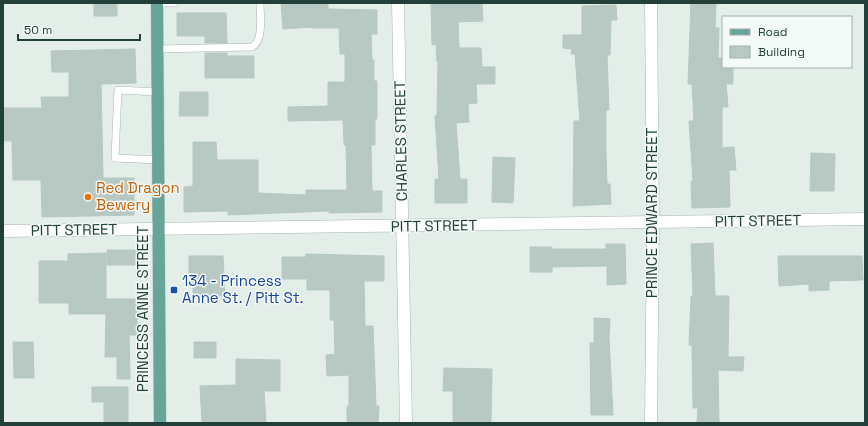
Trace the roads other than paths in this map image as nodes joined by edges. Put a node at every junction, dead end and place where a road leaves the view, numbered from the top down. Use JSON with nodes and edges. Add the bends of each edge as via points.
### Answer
{"nodes":[{"id":1,"x":157,"y":3,"type":"edge"},
{"id":2,"x":174,"y":3,"type":"edge"},
{"id":3,"x":260,"y":3,"type":"edge"},
{"id":4,"x":398,"y":3,"type":"edge"},
{"id":5,"x":651,"y":3,"type":"edge"},
{"id":6,"x":158,"y":48,"type":"junction"},
{"id":7,"x":158,"y":92,"type":"junction"},
{"id":8,"x":158,"y":160,"type":"junction"},
{"id":9,"x":865,"y":219,"type":"edge"},
{"id":10,"x":653,"y":222,"type":"junction"},
{"id":11,"x":403,"y":226,"type":"junction"},
{"id":12,"x":158,"y":229,"type":"junction"},
{"id":13,"x":3,"y":231,"type":"edge"},
{"id":14,"x":160,"y":423,"type":"edge"},
{"id":15,"x":406,"y":423,"type":"edge"},
{"id":16,"x":651,"y":423,"type":"edge"}],
"edges":[{"from":1,"to":2,"type":"lane"},
{"from":1,"to":6,"type":"main road","name":"PRINCESS ANNE STREET"},
{"from":3,"to":6,"type":"lane","via":[[259,35],[257,44],[252,48]]},
{"from":4,"to":11,"type":"street","name":"CHARLES STREET"},
{"from":5,"to":10,"type":"street","name":"PRINCE EDWARD STREET"},
{"from":6,"to":7,"type":"main road","name":"PRINCESS ANNE STREET"},
{"from":7,"to":8,"type":"main road","name":"PRINCESS ANNE STREET"},
{"from":7,"to":8,"type":"lane","via":[[118,90],[115,158]]},
{"from":8,"to":12,"type":"main road","name":"PRINCESS ANNE STREET"},
{"from":9,"to":10,"type":"street","name":"PITT STREET"},
{"from":10,"to":11,"type":"street","name":"PITT STREET"},
{"from":10,"to":16,"type":"street","name":"PRINCE EDWARD STREET"},
{"from":11,"to":12,"type":"street","name":"PITT STREET"},
{"from":11,"to":15,"type":"street","name":"CHARLES STREET"},
{"from":12,"to":13,"type":"street","name":"PITT STREET"},
{"from":12,"to":14,"type":"main road","name":"PRINCESS ANNE STREET"}]}
